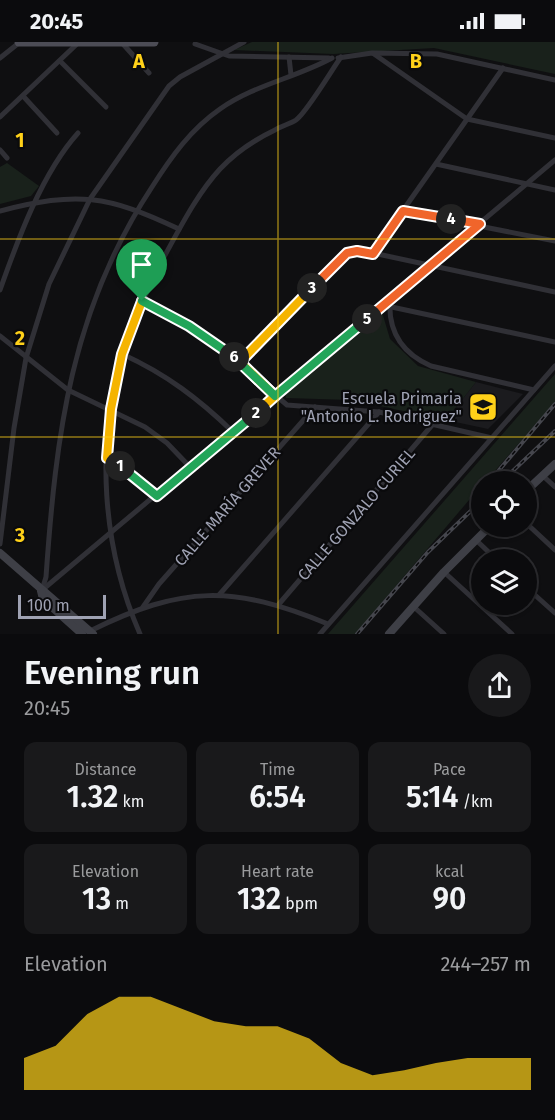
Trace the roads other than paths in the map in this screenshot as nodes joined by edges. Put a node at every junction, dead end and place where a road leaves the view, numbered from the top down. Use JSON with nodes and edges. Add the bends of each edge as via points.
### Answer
{"nodes":[{"id":1,"x":20,"y":42,"type":"edge"},
{"id":2,"x":154,"y":42,"type":"edge"},
{"id":3,"x":244,"y":42,"type":"edge"},
{"id":4,"x":78,"y":43,"type":"edge"},
{"id":5,"x":123,"y":44,"type":"junction"},
{"id":6,"x":195,"y":44,"type":"dead end"},
{"id":7,"x":372,"y":53,"type":"junction"},
{"id":8,"x":222,"y":55,"type":"junction"},
{"id":9,"x":289,"y":57,"type":"junction"},
{"id":10,"x":340,"y":57,"type":"junction"},
{"id":11,"x":0,"y":58,"type":"edge"},
{"id":12,"x":332,"y":58,"type":"junction"},
{"id":13,"x":60,"y":61,"type":"junction"},
{"id":14,"x":503,"y":68,"type":"junction"},
{"id":15,"x":148,"y":73,"type":"dead end"},
{"id":16,"x":291,"y":75,"type":"junction"},
{"id":17,"x":555,"y":80,"type":"edge"},
{"id":18,"x":23,"y":96,"type":"junction"},
{"id":19,"x":106,"y":107,"type":"dead end"},
{"id":20,"x":0,"y":117,"type":"edge"},
{"id":21,"x":467,"y":119,"type":"junction"},
{"id":22,"x":57,"y":133,"type":"dead end"},
{"id":23,"x":78,"y":133,"type":"dead end"},
{"id":24,"x":555,"y":138,"type":"edge"},
{"id":25,"x":0,"y":150,"type":"edge"},
{"id":26,"x":7,"y":158,"type":"dead end"},
{"id":27,"x":555,"y":160,"type":"edge"},
{"id":28,"x":435,"y":164,"type":"junction"},
{"id":29,"x":527,"y":184,"type":"junction"},
{"id":30,"x":555,"y":190,"type":"edge"},
{"id":31,"x":90,"y":199,"type":"junction"},
{"id":32,"x":37,"y":201,"type":"junction"},
{"id":33,"x":137,"y":209,"type":"junction"},
{"id":34,"x":0,"y":211,"type":"edge"},
{"id":35,"x":403,"y":211,"type":"junction"},
{"id":36,"x":480,"y":224,"type":"junction"},
{"id":37,"x":179,"y":229,"type":"junction"},
{"id":38,"x":555,"y":241,"type":"edge"},
{"id":39,"x":373,"y":254,"type":"junction"},
{"id":40,"x":431,"y":265,"type":"junction"},
{"id":41,"x":0,"y":290,"type":"edge"},
{"id":42,"x":555,"y":292,"type":"edge"},
{"id":43,"x":142,"y":301,"type":"junction"},
{"id":44,"x":388,"y":304,"type":"junction"},
{"id":45,"x":0,"y":336,"type":"edge"},
{"id":46,"x":555,"y":342,"type":"edge"},
{"id":47,"x":122,"y":354,"type":"junction"},
{"id":48,"x":26,"y":358,"type":"junction"},
{"id":49,"x":240,"y":362,"type":"junction"},
{"id":50,"x":555,"y":366,"type":"edge"},
{"id":51,"x":68,"y":390,"type":"junction"},
{"id":52,"x":534,"y":390,"type":"junction"},
{"id":53,"x":275,"y":396,"type":"junction"},
{"id":54,"x":315,"y":406,"type":"junction"},
{"id":55,"x":111,"y":409,"type":"junction"},
{"id":56,"x":379,"y":412,"type":"junction"},
{"id":57,"x":433,"y":424,"type":"junction"},
{"id":58,"x":233,"y":432,"type":"junction"},
{"id":59,"x":492,"y":438,"type":"junction"},
{"id":60,"x":107,"y":458,"type":"junction"},
{"id":61,"x":555,"y":464,"type":"edge"},
{"id":62,"x":190,"y":467,"type":"junction"},
{"id":63,"x":542,"y":475,"type":"junction"},
{"id":64,"x":537,"y":480,"type":"edge"},
{"id":65,"x":555,"y":487,"type":"edge"},
{"id":66,"x":157,"y":496,"type":"junction"},
{"id":67,"x":537,"y":533,"type":"edge"},
{"id":68,"x":110,"y":535,"type":"junction"},
{"id":69,"x":479,"y":537,"type":"edge"},
{"id":70,"x":476,"y":540,"type":"junction"},
{"id":71,"x":0,"y":544,"type":"edge"},
{"id":72,"x":485,"y":549,"type":"edge"},
{"id":73,"x":555,"y":550,"type":"edge"},
{"id":74,"x":0,"y":553,"type":"edge"},
{"id":75,"x":444,"y":572,"type":"junction"},
{"id":76,"x":41,"y":591,"type":"junction"},
{"id":77,"x":219,"y":595,"type":"junction"},
{"id":78,"x":537,"y":597,"type":"edge"},
{"id":79,"x":279,"y":604,"type":"junction"},
{"id":80,"x":143,"y":607,"type":"junction"},
{"id":81,"x":414,"y":607,"type":"junction"},
{"id":82,"x":130,"y":611,"type":"junction"},
{"id":83,"x":555,"y":613,"type":"edge"},
{"id":84,"x":328,"y":624,"type":"junction"},
{"id":85,"x":88,"y":633,"type":"edge"},
{"id":86,"x":140,"y":634,"type":"edge"},
{"id":87,"x":320,"y":634,"type":"edge"},
{"id":88,"x":389,"y":634,"type":"edge"},
{"id":89,"x":444,"y":634,"type":"edge"},
{"id":90,"x":512,"y":634,"type":"edge"}],
"edges":[{"from":1,"to":4,"type":"main road"},
{"from":1,"to":11,"type":"street"},
{"from":2,"to":5,"type":"main road"},
{"from":3,"to":8,"type":"street"},
{"from":4,"to":5,"type":"main road"},
{"from":4,"to":13,"type":"street"},
{"from":5,"to":15,"type":"street"},
{"from":6,"to":8,"type":"street"},
{"from":7,"to":10,"type":"street"},
{"from":7,"to":14,"type":"street","via":[[442,54]]},
{"from":7,"to":21,"type":"street"},
{"from":8,"to":9,"type":"street"},
{"from":8,"to":31,"type":"street","via":[[172,82]]},
{"from":9,"to":12,"type":"street"},
{"from":9,"to":16,"type":"street"},
{"from":10,"to":12,"type":"street"},
{"from":10,"to":37,"type":"street","via":[[297,120],[242,148],[226,163]]},
{"from":12,"to":16,"type":"street"},
{"from":13,"to":18,"type":"street"},
{"from":13,"to":19,"type":"street"},
{"from":14,"to":17,"type":"street"},
{"from":14,"to":21,"type":"street"},
{"from":16,"to":33,"type":"street","via":[[237,98],[202,124],[177,150]]},
{"from":18,"to":20,"type":"street"},
{"from":18,"to":22,"type":"street"},
{"from":21,"to":24,"type":"street"},
{"from":21,"to":28,"type":"street"},
{"from":23,"to":32,"type":"street","via":[[64,150]]},
{"from":25,"to":26,"type":"street"},
{"from":27,"to":29,"type":"street"},
{"from":28,"to":29,"type":"street"},
{"from":28,"to":35,"type":"street"},
{"from":29,"to":30,"type":"street"},
{"from":29,"to":36,"type":"street"},
{"from":31,"to":32,"type":"street"},
{"from":31,"to":33,"type":"street"},
{"from":31,"to":48,"type":"street","via":[[49,285]]},
{"from":32,"to":34,"type":"street"},
{"from":32,"to":41,"type":"street"},
{"from":33,"to":37,"type":"street"},
{"from":33,"to":51,"type":"street","via":[[84,324]]},
{"from":35,"to":36,"type":"street"},
{"from":35,"to":39,"type":"street"},
{"from":36,"to":38,"type":"street"},
{"from":36,"to":40,"type":"street"},
{"from":37,"to":43,"type":"street"},
{"from":39,"to":40,"type":"street"},
{"from":39,"to":49,"type":"street","via":[[347,253]]},
{"from":40,"to":42,"type":"street"},
{"from":40,"to":44,"type":"street"},
{"from":43,"to":47,"type":"street"},
{"from":43,"to":49,"type":"street","via":[[194,329]]},
{"from":44,"to":46,"type":"street"},
{"from":44,"to":52,"type":"street","via":[[394,335],[419,360]]},
{"from":44,"to":53,"type":"street"},
{"from":45,"to":48,"type":"street"},
{"from":47,"to":55,"type":"street"},
{"from":47,"to":58,"type":"street","via":[[169,378]]},
{"from":48,"to":51,"type":"street"},
{"from":48,"to":71,"type":"street"},
{"from":49,"to":53,"type":"street"},
{"from":50,"to":52,"type":"street"},
{"from":51,"to":55,"type":"street"},
{"from":51,"to":76,"type":"street","via":[[53,471],[46,577]]},
{"from":52,"to":59,"type":"street"},
{"from":53,"to":54,"type":"street","via":[[287,405]]},
{"from":53,"to":58,"type":"street"},
{"from":54,"to":56,"type":"street"},
{"from":54,"to":80,"type":"street","name":"CALLE MARÍA GREVER"},
{"from":55,"to":60,"type":"street"},
{"from":55,"to":62,"type":"street","via":[[166,443]]},
{"from":56,"to":57,"type":"street"},
{"from":56,"to":77,"type":"street"},
{"from":57,"to":59,"type":"street"},
{"from":57,"to":79,"type":"street","name":"CALLE GONZALO CURIEL"},
{"from":58,"to":62,"type":"street"},
{"from":59,"to":84,"type":"street"},
{"from":60,"to":66,"type":"street"},
{"from":60,"to":68,"type":"street"},
{"from":61,"to":63,"type":"street"},
{"from":62,"to":66,"type":"street"},
{"from":63,"to":64,"type":"street"},
{"from":63,"to":65,"type":"street"},
{"from":66,"to":68,"type":"street"},
{"from":67,"to":73,"type":"street"},
{"from":68,"to":76,"type":"street"},
{"from":68,"to":82,"type":"street"},
{"from":69,"to":70,"type":"street"},
{"from":70,"to":72,"type":"street"},
{"from":70,"to":75,"type":"street"},
{"from":74,"to":76,"type":"street"},
{"from":75,"to":81,"type":"street"},
{"from":75,"to":90,"type":"street"},
{"from":76,"to":85,"type":"street","via":[[48,593]]},
{"from":77,"to":79,"type":"street"},
{"from":77,"to":80,"type":"street"},
{"from":78,"to":83,"type":"street"},
{"from":79,"to":84,"type":"street"},
{"from":80,"to":82,"type":"street"},
{"from":81,"to":88,"type":"street"},
{"from":81,"to":89,"type":"street"},
{"from":82,"to":85,"type":"street"},
{"from":82,"to":86,"type":"street"},
{"from":84,"to":87,"type":"street"}]}
